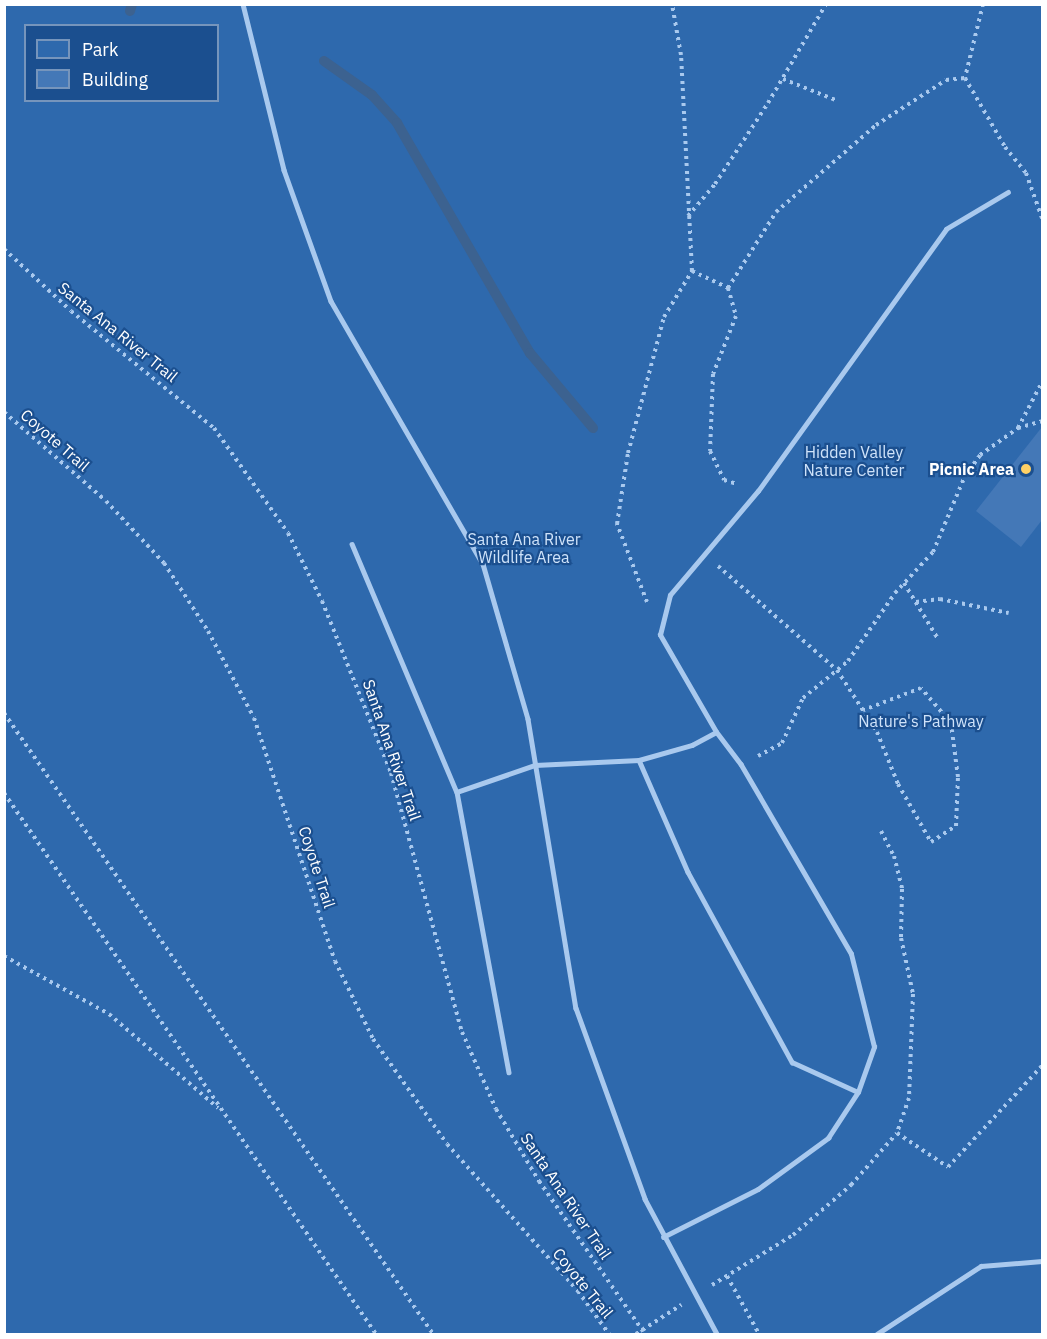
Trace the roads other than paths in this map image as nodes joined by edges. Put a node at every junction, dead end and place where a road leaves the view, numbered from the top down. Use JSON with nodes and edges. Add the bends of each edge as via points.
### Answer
{"nodes":[{"id":1,"x":243,"y":4,"type":"edge"},
{"id":2,"x":1008,"y":192,"type":"dead end"},
{"id":3,"x":352,"y":544,"type":"dead end"},
{"id":4,"x":716,"y":732,"type":"junction"},
{"id":5,"x":639,"y":760,"type":"junction"},
{"id":6,"x":535,"y":765,"type":"junction"},
{"id":7,"x":457,"y":792,"type":"junction"},
{"id":8,"x":509,"y":1072,"type":"dead end"},
{"id":9,"x":858,"y":1092,"type":"junction"},
{"id":10,"x":663,"y":1236,"type":"junction"},
{"id":11,"x":1042,"y":1261,"type":"edge"},
{"id":12,"x":717,"y":1335,"type":"edge"},
{"id":13,"x":877,"y":1335,"type":"edge"}],
"edges":[{"from":1,"to":6,"type":"lane","via":[[284,170],[331,301],[483,564],[528,718]]},
{"from":2,"to":4,"type":"lane","via":[[946,229],[758,491],[670,595],[660,635]]},
{"from":3,"to":7,"type":"lane"},
{"from":4,"to":5,"type":"lane","via":[[692,745]]},
{"from":4,"to":9,"type":"lane","via":[[741,765],[851,954],[874,1047]]},
{"from":5,"to":6,"type":"lane"},
{"from":5,"to":9,"type":"lane","via":[[688,872],[792,1062]]},
{"from":6,"to":7,"type":"lane"},
{"from":6,"to":10,"type":"lane","via":[[576,1008],[627,1157]]},
{"from":7,"to":8,"type":"lane"},
{"from":9,"to":10,"type":"lane","via":[[828,1138],[758,1189]]},
{"from":10,"to":12,"type":"lane"},
{"from":11,"to":13,"type":"lane","via":[[981,1266]]}]}
